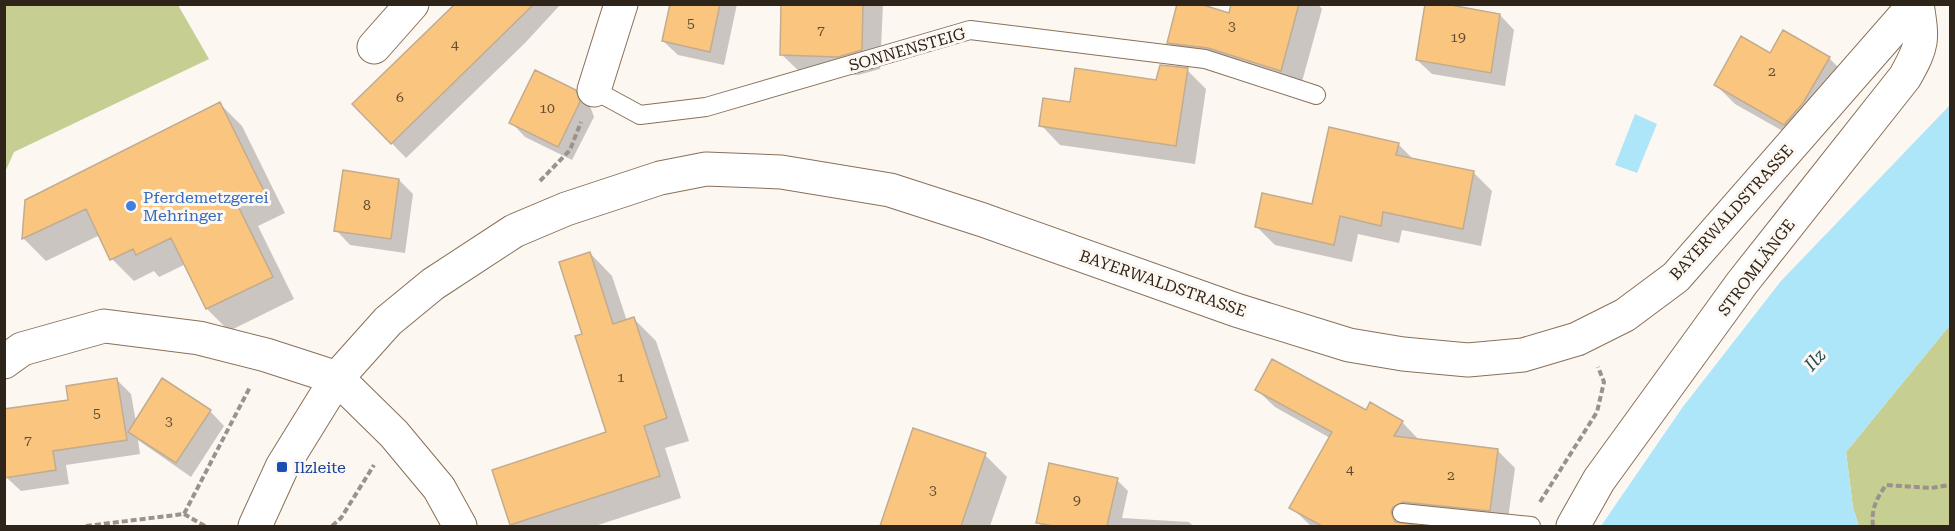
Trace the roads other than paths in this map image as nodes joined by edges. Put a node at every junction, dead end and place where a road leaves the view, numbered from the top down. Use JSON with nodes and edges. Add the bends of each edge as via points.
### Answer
{"nodes":[{"id":1,"x":412,"y":4,"type":"edge"},
{"id":2,"x":621,"y":4,"type":"edge"},
{"id":3,"x":1916,"y":4,"type":"edge"},
{"id":4,"x":374,"y":47,"type":"dead end"},
{"id":5,"x":594,"y":90,"type":"joint"},
{"id":6,"x":1316,"y":94,"type":"dead end"},
{"id":7,"x":4,"y":362,"type":"edge"},
{"id":8,"x":337,"y":378,"type":"junction"},
{"id":9,"x":1402,"y":513,"type":"dead end"},
{"id":10,"x":255,"y":526,"type":"edge"},
{"id":11,"x":460,"y":526,"type":"edge"},
{"id":12,"x":1528,"y":526,"type":"edge"},
{"id":13,"x":1573,"y":526,"type":"edge"}],
"edges":[{"from":1,"to":4,"type":"main road"},
{"from":2,"to":5,"type":"main road"},
{"from":3,"to":8,"type":"main road","name":"BAYERWALDSTRASSE","via":[[1676,277],[1625,315],[1585,335],[1523,355],[1468,360],[1349,345],[890,190],[781,172],[706,169],[660,178],[566,208],[514,231],[433,284],[388,321]]},
{"from":3,"to":13,"type":"main road","name":"STROMLÄNGE","via":[[1922,34],[1919,52],[1905,77],[1742,283],[1599,480]]},
{"from":5,"to":6,"type":"lane","name":"SONNENSTEIG","via":[[640,115],[706,107],[970,30],[1205,59]]},
{"from":7,"to":8,"type":"main road","via":[[22,349],[104,326],[199,338]]},
{"from":8,"to":10,"type":"main road","name":"BAYERWALDSTRASSE","via":[[282,467]]},
{"from":8,"to":11,"type":"main road","via":[[439,488]]},
{"from":9,"to":12,"type":"lane"}]}
